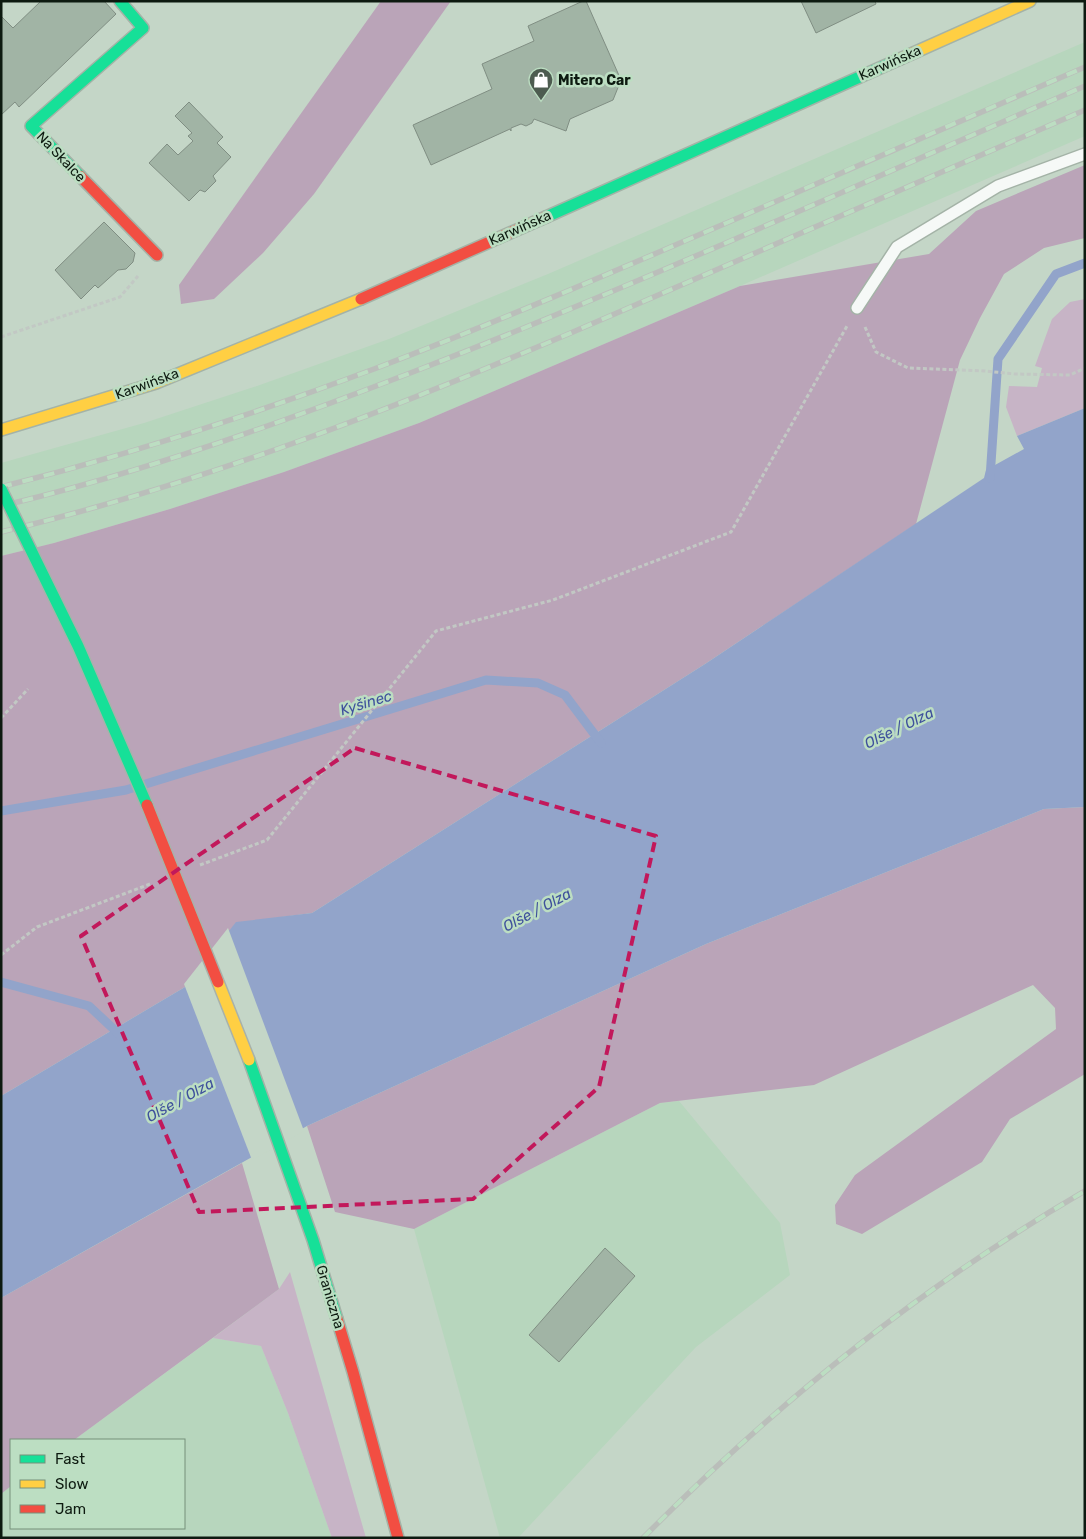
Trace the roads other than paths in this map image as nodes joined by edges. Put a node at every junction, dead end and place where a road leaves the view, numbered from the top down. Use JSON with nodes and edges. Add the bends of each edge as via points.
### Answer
{"nodes":[{"id":1,"x":120,"y":1,"type":"edge"},
{"id":2,"x":1030,"y":1,"type":"edge"},
{"id":3,"x":1085,"y":154,"type":"edge"},
{"id":4,"x":157,"y":255,"type":"road end"},
{"id":5,"x":857,"y":308,"type":"road end"},
{"id":6,"x":1,"y":430,"type":"edge"},
{"id":7,"x":1,"y":489,"type":"edge"},
{"id":8,"x":398,"y":1538,"type":"edge"}],
"edges":[{"from":1,"to":4,"type":"main road","name":"Na Skalce","via":[[143,28],[31,126]]},
{"from":2,"to":6,"type":"main road","name":"Karwińska","via":[[368,296],[156,382]]},
{"from":3,"to":5,"type":"lane","via":[[998,186],[897,247]]},
{"from":7,"to":8,"type":"main road","name":"Graniczna","bridge":true,"via":[[88,668],[129,762],[249,1060],[318,1259]]}]}
